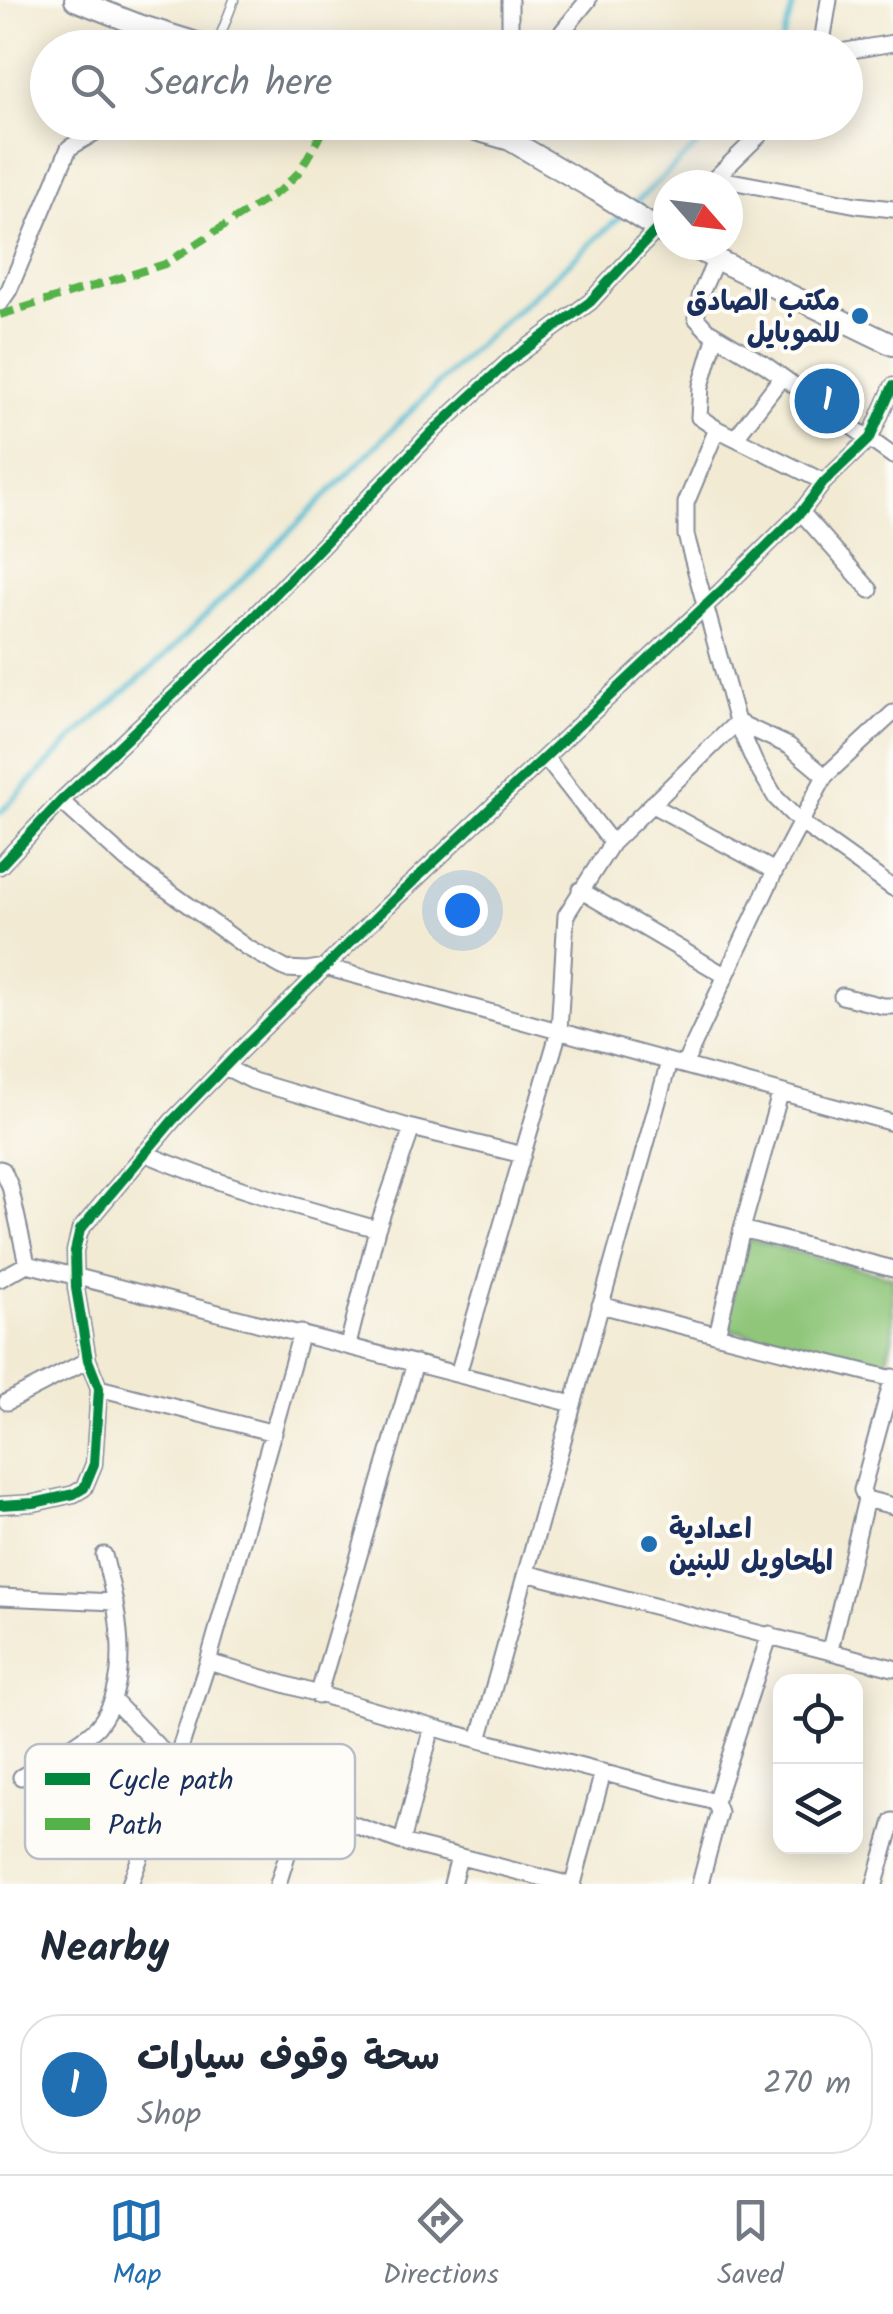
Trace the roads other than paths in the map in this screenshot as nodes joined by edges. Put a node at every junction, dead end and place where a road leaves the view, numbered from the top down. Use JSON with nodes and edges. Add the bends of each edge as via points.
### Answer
{"nodes":[{"id":1,"x":75,"y":0,"type":"edge"},
{"id":2,"x":234,"y":0,"type":"edge"},
{"id":3,"x":510,"y":0,"type":"edge"},
{"id":4,"x":588,"y":0,"type":"edge"},
{"id":5,"x":829,"y":0,"type":"edge"},
{"id":6,"x":155,"y":30,"type":"edge"},
{"id":7,"x":222,"y":30,"type":"edge"},
{"id":8,"x":510,"y":30,"type":"edge"},
{"id":9,"x":564,"y":30,"type":"edge"},
{"id":10,"x":824,"y":30,"type":"edge"},
{"id":11,"x":893,"y":43,"type":"edge"},
{"id":12,"x":863,"y":48,"type":"edge"},
{"id":13,"x":82,"y":140,"type":"edge"},
{"id":14,"x":523,"y":140,"type":"edge"},
{"id":15,"x":754,"y":140,"type":"edge"},
{"id":16,"x":723,"y":170,"type":"edge"},
{"id":17,"x":743,"y":186,"type":"edge"},
{"id":18,"x":893,"y":209,"type":"edge"},
{"id":19,"x":653,"y":226,"type":"edge"},
{"id":20,"x":653,"y":237,"type":"edge"},
{"id":21,"x":716,"y":260,"type":"edge"},
{"id":22,"x":718,"y":260,"type":"edge"},
{"id":23,"x":0,"y":303,"type":"edge"},
{"id":24,"x":716,"y":334,"type":"junction"},
{"id":25,"x":893,"y":345,"type":"edge"},
{"id":26,"x":782,"y":376,"type":"junction"},
{"id":27,"x":893,"y":386,"type":"edge"},
{"id":28,"x":716,"y":429,"type":"junction"},
{"id":29,"x":736,"y":437,"type":"junction"},
{"id":30,"x":870,"y":438,"type":"junction"},
{"id":31,"x":893,"y":456,"type":"edge"},
{"id":32,"x":824,"y":482,"type":"junction"},
{"id":33,"x":801,"y":512,"type":"junction"},
{"id":34,"x":870,"y":590,"type":"dead end"},
{"id":35,"x":704,"y":608,"type":"junction"},
{"id":36,"x":893,"y":713,"type":"edge"},
{"id":37,"x":737,"y":722,"type":"junction"},
{"id":38,"x":545,"y":757,"type":"junction"},
{"id":39,"x":825,"y":776,"type":"junction"},
{"id":40,"x":61,"y":802,"type":"junction"},
{"id":41,"x":652,"y":805,"type":"junction"},
{"id":42,"x":800,"y":822,"type":"junction"},
{"id":43,"x":612,"y":843,"type":"junction"},
{"id":44,"x":0,"y":866,"type":"edge"},
{"id":45,"x":776,"y":871,"type":"junction"},
{"id":46,"x":893,"y":888,"type":"edge"},
{"id":47,"x":580,"y":890,"type":"junction"},
{"id":48,"x":325,"y":967,"type":"junction"},
{"id":49,"x":726,"y":976,"type":"junction"},
{"id":50,"x":842,"y":996,"type":"dead end"},
{"id":51,"x":893,"y":1006,"type":"edge"},
{"id":52,"x":559,"y":1031,"type":"junction"},
{"id":53,"x":676,"y":1064,"type":"junction"},
{"id":54,"x":225,"y":1067,"type":"junction"},
{"id":55,"x":780,"y":1094,"type":"junction"},
{"id":56,"x":893,"y":1123,"type":"edge"},
{"id":57,"x":412,"y":1128,"type":"junction"},
{"id":58,"x":144,"y":1154,"type":"junction"},
{"id":59,"x":523,"y":1154,"type":"junction"},
{"id":60,"x":0,"y":1168,"type":"edge"},
{"id":61,"x":377,"y":1229,"type":"junction"},
{"id":62,"x":742,"y":1229,"type":"junction"},
{"id":63,"x":27,"y":1264,"type":"junction"},
{"id":64,"x":893,"y":1269,"type":"edge"},
{"id":65,"x":76,"y":1277,"type":"junction"},
{"id":66,"x":0,"y":1279,"type":"edge"},
{"id":67,"x":600,"y":1305,"type":"junction"},
{"id":68,"x":301,"y":1333,"type":"junction"},
{"id":69,"x":717,"y":1335,"type":"junction"},
{"id":70,"x":348,"y":1345,"type":"junction"},
{"id":71,"x":88,"y":1360,"type":"junction"},
{"id":72,"x":415,"y":1363,"type":"junction"},
{"id":73,"x":458,"y":1374,"type":"junction"},
{"id":74,"x":893,"y":1378,"type":"edge"},
{"id":75,"x":99,"y":1388,"type":"junction"},
{"id":76,"x":7,"y":1402,"type":"dead end"},
{"id":77,"x":573,"y":1404,"type":"junction"},
{"id":78,"x":274,"y":1434,"type":"junction"},
{"id":79,"x":866,"y":1499,"type":"junction"},
{"id":80,"x":0,"y":1505,"type":"edge"},
{"id":81,"x":893,"y":1506,"type":"edge"},
{"id":82,"x":104,"y":1554,"type":"dead end"},
{"id":83,"x":526,"y":1573,"type":"junction"},
{"id":84,"x":0,"y":1598,"type":"edge"},
{"id":85,"x":116,"y":1602,"type":"junction"},
{"id":86,"x":770,"y":1634,"type":"junction"},
{"id":87,"x":830,"y":1650,"type":"junction"},
{"id":88,"x":208,"y":1662,"type":"junction"},
{"id":89,"x":893,"y":1668,"type":"edge"},
{"id":90,"x":318,"y":1696,"type":"junction"},
{"id":91,"x":114,"y":1701,"type":"junction"},
{"id":92,"x":432,"y":1727,"type":"junction"},
{"id":93,"x":479,"y":1740,"type":"junction"},
{"id":94,"x":73,"y":1744,"type":"edge"},
{"id":95,"x":156,"y":1744,"type":"edge"},
{"id":96,"x":181,"y":1744,"type":"edge"},
{"id":97,"x":603,"y":1772,"type":"junction"},
{"id":98,"x":25,"y":1775,"type":"edge"},
{"id":99,"x":21,"y":1778,"type":"dead end"},
{"id":100,"x":715,"y":1802,"type":"junction"},
{"id":101,"x":893,"y":1821,"type":"edge"},
{"id":102,"x":355,"y":1825,"type":"edge"},
{"id":103,"x":402,"y":1842,"type":"junction"},
{"id":104,"x":459,"y":1856,"type":"junction"},
{"id":105,"x":139,"y":1859,"type":"edge"},
{"id":106,"x":285,"y":1859,"type":"edge"},
{"id":107,"x":130,"y":1884,"type":"edge"},
{"id":108,"x":278,"y":1884,"type":"edge"},
{"id":109,"x":452,"y":1884,"type":"edge"},
{"id":110,"x":570,"y":1884,"type":"edge"},
{"id":111,"x":700,"y":1884,"type":"edge"},
{"id":112,"x":875,"y":1884,"type":"edge"}],
"edges":[{"from":1,"to":6,"type":"street"},
{"from":2,"to":7,"type":"lane"},
{"from":3,"to":8,"type":"street"},
{"from":4,"to":9,"type":"street"},
{"from":5,"to":10,"type":"street"},
{"from":11,"to":12,"type":"street"},
{"from":13,"to":23,"type":"street","via":[[69,148]]},
{"from":14,"to":19,"type":"street"},
{"from":15,"to":16,"type":"street"},
{"from":17,"to":18,"type":"street"},
{"from":20,"to":40,"type":"street","via":[[590,302],[508,362],[431,433],[233,638]]},
{"from":21,"to":24,"type":"street","via":[[696,318]]},
{"from":22,"to":25,"type":"street"},
{"from":24,"to":26,"type":"street"},
{"from":24,"to":28,"type":"street","via":[[699,406],[700,417]]},
{"from":26,"to":29,"type":"street"},
{"from":26,"to":30,"type":"street"},
{"from":27,"to":30,"type":"street"},
{"from":28,"to":29,"type":"street"},
{"from":28,"to":35,"type":"street","via":[[686,503],[686,535]]},
{"from":29,"to":32,"type":"street"},
{"from":30,"to":31,"type":"street"},
{"from":30,"to":32,"type":"street"},
{"from":32,"to":33,"type":"street"},
{"from":33,"to":34,"type":"street"},
{"from":33,"to":35,"type":"street"},
{"from":35,"to":37,"type":"street"},
{"from":35,"to":38,"type":"street"},
{"from":36,"to":39,"type":"street"},
{"from":37,"to":39,"type":"street","via":[[789,746]]},
{"from":37,"to":41,"type":"street"},
{"from":37,"to":42,"type":"street","via":[[776,798]]},
{"from":38,"to":43,"type":"street"},
{"from":38,"to":48,"type":"street"},
{"from":39,"to":42,"type":"street"},
{"from":40,"to":44,"type":"street"},
{"from":40,"to":48,"type":"street","via":[[126,860],[246,947],[286,969]]},
{"from":41,"to":43,"type":"street"},
{"from":41,"to":45,"type":"street"},
{"from":42,"to":45,"type":"street"},
{"from":42,"to":46,"type":"street"},
{"from":43,"to":47,"type":"street"},
{"from":45,"to":49,"type":"street"},
{"from":47,"to":49,"type":"street"},
{"from":47,"to":52,"type":"street","via":[[566,915]]},
{"from":48,"to":52,"type":"street"},
{"from":48,"to":54,"type":"street"},
{"from":49,"to":53,"type":"street"},
{"from":50,"to":51,"type":"street"},
{"from":52,"to":53,"type":"street"},
{"from":52,"to":59,"type":"street"},
{"from":53,"to":55,"type":"street"},
{"from":53,"to":67,"type":"street"},
{"from":54,"to":57,"type":"street"},
{"from":54,"to":58,"type":"street"},
{"from":55,"to":56,"type":"street"},
{"from":55,"to":62,"type":"street"},
{"from":57,"to":59,"type":"street"},
{"from":57,"to":61,"type":"street"},
{"from":58,"to":61,"type":"street","via":[[270,1200]]},
{"from":58,"to":65,"type":"street","via":[[80,1230]]},
{"from":59,"to":73,"type":"street"},
{"from":60,"to":63,"type":"street"},
{"from":61,"to":70,"type":"street"},
{"from":62,"to":64,"type":"street"},
{"from":62,"to":69,"type":"street"},
{"from":63,"to":65,"type":"street"},
{"from":63,"to":66,"type":"street"},
{"from":65,"to":68,"type":"street"},
{"from":65,"to":71,"type":"street"},
{"from":67,"to":69,"type":"street"},
{"from":67,"to":77,"type":"street"},
{"from":68,"to":70,"type":"street"},
{"from":68,"to":78,"type":"street"},
{"from":69,"to":74,"type":"street"},
{"from":70,"to":72,"type":"street"},
{"from":71,"to":75,"type":"street"},
{"from":71,"to":76,"type":"street"},
{"from":72,"to":73,"type":"street"},
{"from":72,"to":90,"type":"street"},
{"from":73,"to":77,"type":"street"},
{"from":74,"to":79,"type":"street","via":[[862,1490]]},
{"from":75,"to":78,"type":"street"},
{"from":75,"to":80,"type":"street","via":[[94,1464],[84,1488]]},
{"from":77,"to":83,"type":"street"},
{"from":78,"to":88,"type":"street"},
{"from":79,"to":81,"type":"street"},
{"from":79,"to":87,"type":"street"},
{"from":82,"to":85,"type":"street"},
{"from":83,"to":86,"type":"street"},
{"from":83,"to":93,"type":"street"},
{"from":84,"to":85,"type":"street"},
{"from":85,"to":91,"type":"street"},
{"from":86,"to":87,"type":"street"},
{"from":86,"to":100,"type":"street"},
{"from":87,"to":89,"type":"street"},
{"from":88,"to":90,"type":"street"},
{"from":88,"to":96,"type":"street"},
{"from":90,"to":92,"type":"street"},
{"from":91,"to":94,"type":"street","via":[[96,1729]]},
{"from":91,"to":95,"type":"street"},
{"from":92,"to":93,"type":"street"},
{"from":92,"to":103,"type":"street"},
{"from":93,"to":97,"type":"street"},
{"from":97,"to":100,"type":"street"},
{"from":97,"to":110,"type":"street"},
{"from":98,"to":99,"type":"street"},
{"from":100,"to":111,"type":"street","via":[[719,1812]]},
{"from":101,"to":112,"type":"street"},
{"from":102,"to":103,"type":"street"},
{"from":103,"to":104,"type":"street"},
{"from":104,"to":109,"type":"street"},
{"from":104,"to":110,"type":"street"},
{"from":105,"to":107,"type":"street"},
{"from":106,"to":108,"type":"street"}]}
